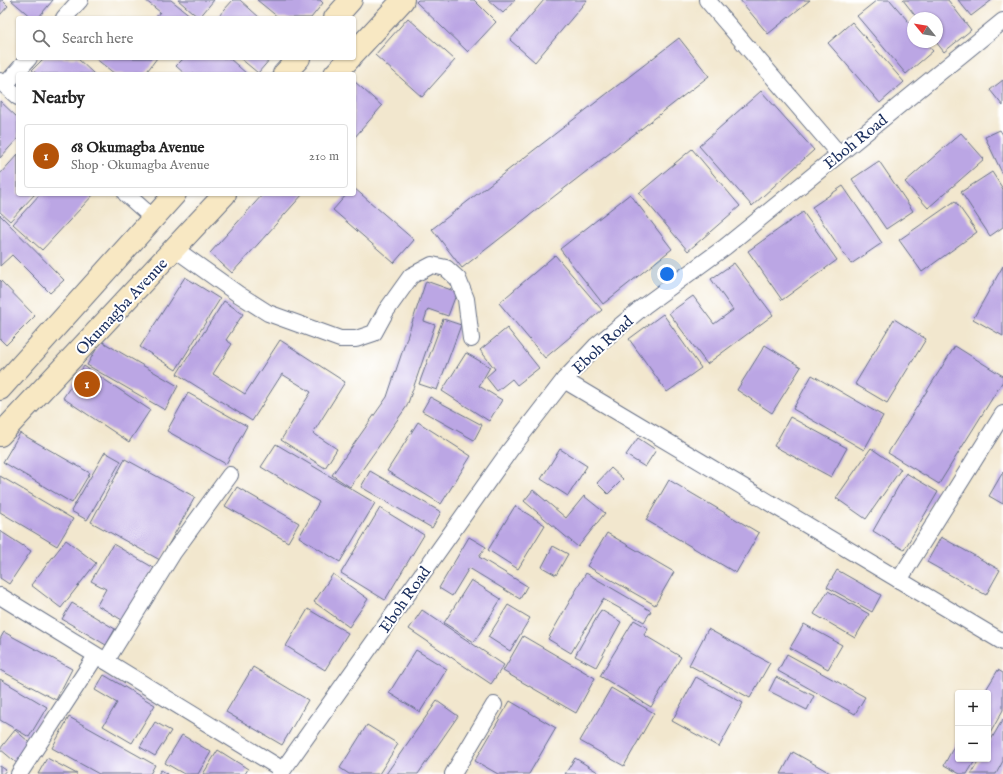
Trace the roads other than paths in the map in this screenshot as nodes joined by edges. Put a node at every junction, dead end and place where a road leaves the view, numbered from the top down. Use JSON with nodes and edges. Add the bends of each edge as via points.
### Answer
{"nodes":[{"id":1,"x":80,"y":0,"type":"edge"},
{"id":2,"x":351,"y":0,"type":"edge"},
{"id":3,"x":403,"y":0,"type":"edge"},
{"id":4,"x":707,"y":0,"type":"edge"},
{"id":5,"x":66,"y":16,"type":"edge"},
{"id":6,"x":337,"y":16,"type":"edge"},
{"id":7,"x":1003,"y":21,"type":"edge"},
{"id":8,"x":356,"y":51,"type":"edge"},
{"id":9,"x":27,"y":60,"type":"edge"},
{"id":10,"x":296,"y":60,"type":"edge"},
{"id":11,"x":348,"y":60,"type":"edge"},
{"id":12,"x":286,"y":72,"type":"edge"},
{"id":13,"x":337,"y":72,"type":"edge"},
{"id":14,"x":2,"y":83,"type":"edge"},
{"id":15,"x":16,"y":95,"type":"edge"},
{"id":16,"x":838,"y":154,"type":"junction"},
{"id":17,"x":128,"y":196,"type":"edge"},
{"id":18,"x":173,"y":196,"type":"edge"},
{"id":19,"x":223,"y":196,"type":"edge"},
{"id":20,"x":153,"y":218,"type":"junction"},
{"id":21,"x":175,"y":249,"type":"junction"},
{"id":22,"x":471,"y":339,"type":"dead end"},
{"id":23,"x":4,"y":378,"type":"edge"},
{"id":24,"x":564,"y":380,"type":"junction"},
{"id":25,"x":1003,"y":414,"type":"edge"},
{"id":26,"x":0,"y":434,"type":"edge"},
{"id":27,"x":230,"y":475,"type":"dead end"},
{"id":28,"x":899,"y":580,"type":"junction"},
{"id":29,"x":0,"y":596,"type":"edge"},
{"id":30,"x":1003,"y":642,"type":"edge"},
{"id":31,"x":101,"y":658,"type":"junction"},
{"id":32,"x":494,"y":705,"type":"dead end"},
{"id":33,"x":281,"y":772,"type":"edge"},
{"id":34,"x":19,"y":774,"type":"edge"},
{"id":35,"x":454,"y":774,"type":"edge"}],
"edges":[{"from":1,"to":5,"type":"street"},
{"from":2,"to":6,"type":"main road"},
{"from":3,"to":8,"type":"main road"},
{"from":4,"to":16,"type":"street"},
{"from":7,"to":16,"type":"street","name":"Eboh Road"},
{"from":9,"to":14,"type":"street"},
{"from":10,"to":12,"type":"main road"},
{"from":11,"to":13,"type":"main road"},
{"from":14,"to":15,"type":"street"},
{"from":16,"to":24,"type":"street","name":"Eboh Road","via":[[725,247],[644,306],[596,346]]},
{"from":17,"to":20,"type":"street"},
{"from":18,"to":20,"type":"main road","name":"Okumagba Avenue"},
{"from":19,"to":21,"type":"main road","name":"Okumagba Avenue"},
{"from":20,"to":23,"type":"main road","name":"Okumagba Avenue"},
{"from":21,"to":22,"type":"street","via":[[268,313],[340,339],[356,339],[374,333],[386,311],[412,276],[432,265],[446,268],[458,278],[466,299]]},
{"from":21,"to":26,"type":"main road","name":"Okumagba Avenue"},
{"from":24,"to":28,"type":"street"},
{"from":24,"to":33,"type":"street","name":"Eboh Road","via":[[510,450]]},
{"from":25,"to":28,"type":"street"},
{"from":27,"to":31,"type":"street","via":[[172,553]]},
{"from":28,"to":30,"type":"street"},
{"from":29,"to":31,"type":"street"},
{"from":31,"to":33,"type":"street"},
{"from":31,"to":34,"type":"street"},
{"from":32,"to":35,"type":"street"}]}
